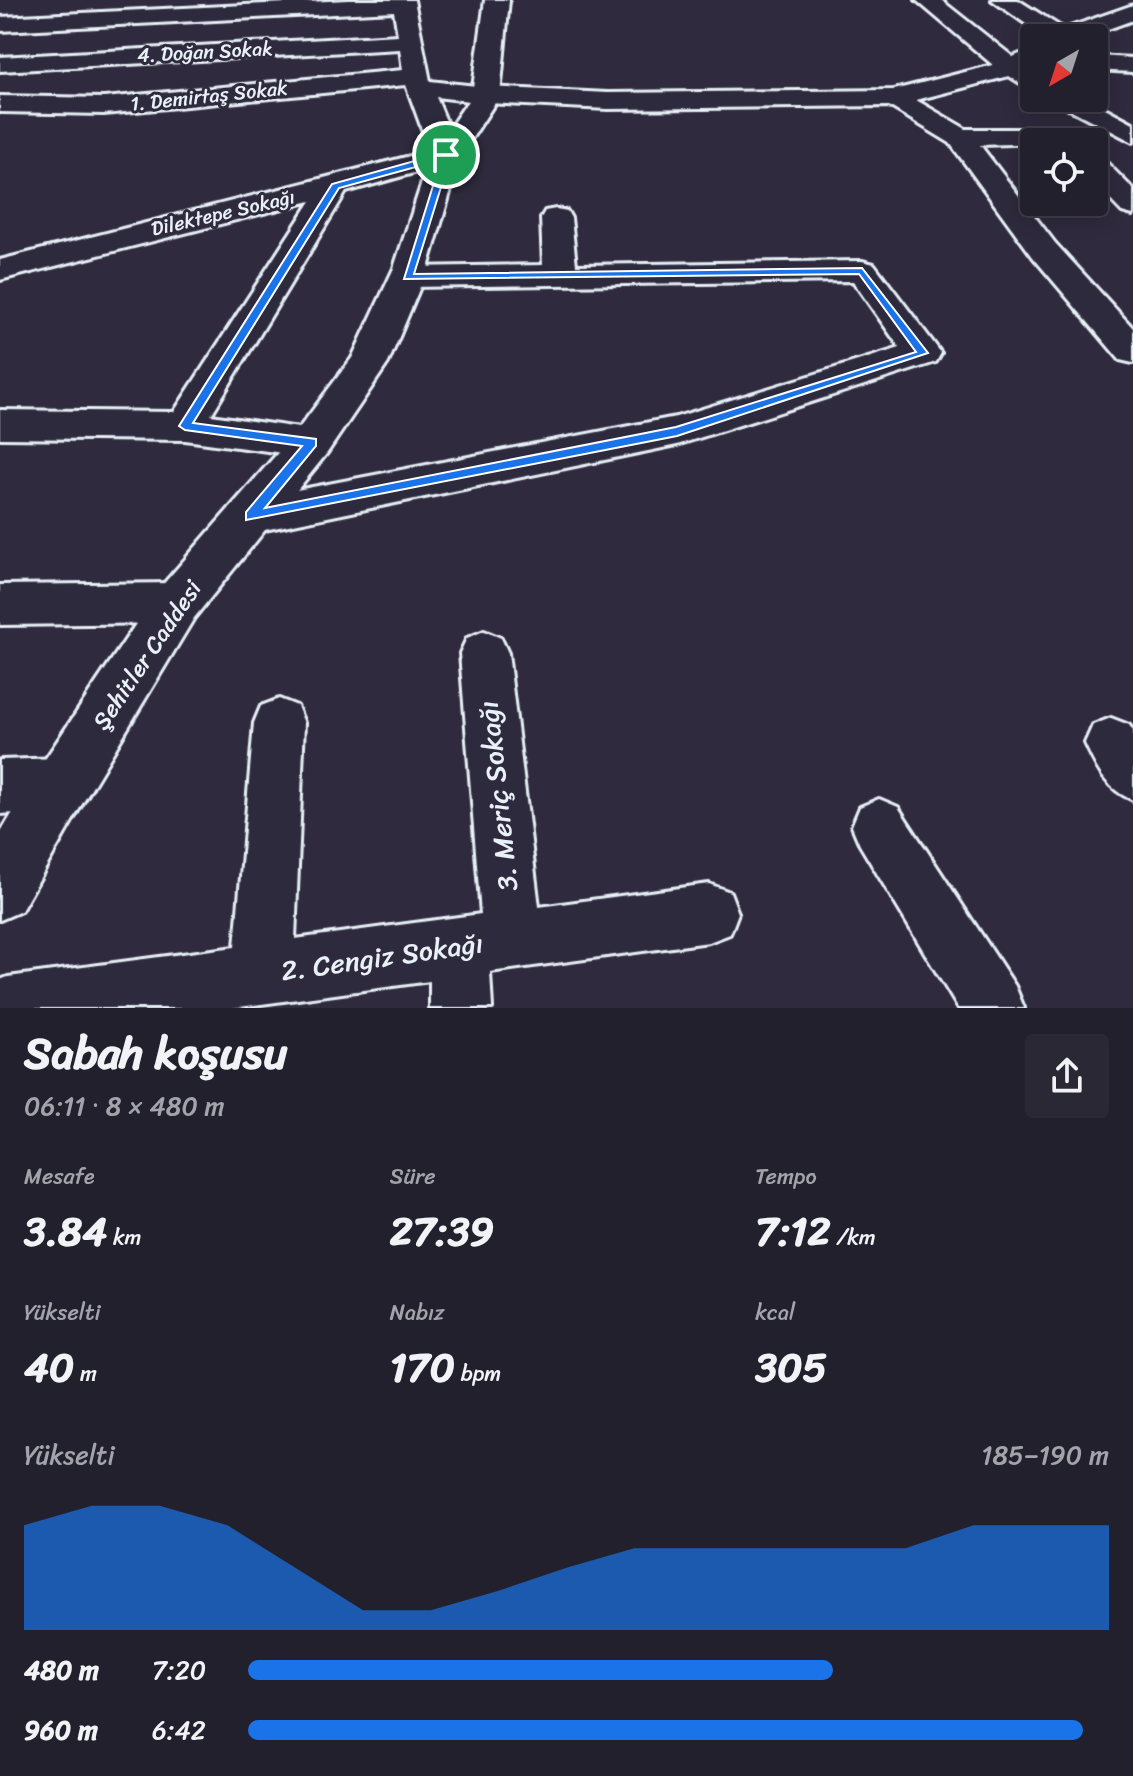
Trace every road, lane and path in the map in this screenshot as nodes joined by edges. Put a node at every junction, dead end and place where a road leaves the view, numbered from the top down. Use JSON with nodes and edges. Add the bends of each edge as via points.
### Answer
{"nodes":[{"id":1,"x":497,"y":0,"type":"edge"},
{"id":2,"x":927,"y":0,"type":"edge"},
{"id":3,"x":1003,"y":0,"type":"edge"},
{"id":4,"x":403,"y":2,"type":"edge"},
{"id":5,"x":1133,"y":12,"type":"edge"},
{"id":6,"x":0,"y":24,"type":"edge"},
{"id":7,"x":1040,"y":24,"type":"edge"},
{"id":8,"x":1100,"y":24,"type":"edge"},
{"id":9,"x":411,"y":41,"type":"junction"},
{"id":10,"x":1020,"y":61,"type":"edge"},
{"id":11,"x":0,"y":64,"type":"edge"},
{"id":12,"x":1108,"y":64,"type":"edge"},
{"id":13,"x":1133,"y":65,"type":"edge"},
{"id":14,"x":1020,"y":69,"type":"edge"},
{"id":15,"x":419,"y":81,"type":"junction"},
{"id":16,"x":486,"y":95,"type":"junction"},
{"id":17,"x":894,"y":98,"type":"junction"},
{"id":18,"x":0,"y":104,"type":"edge"},
{"id":19,"x":1093,"y":112,"type":"edge"},
{"id":20,"x":1133,"y":134,"type":"edge"},
{"id":21,"x":960,"y":137,"type":"junction"},
{"id":22,"x":1020,"y":137,"type":"edge"},
{"id":23,"x":446,"y":155,"type":"junction"},
{"id":24,"x":1108,"y":180,"type":"edge"},
{"id":25,"x":335,"y":186,"type":"junction"},
{"id":26,"x":1133,"y":206,"type":"edge"},
{"id":27,"x":556,"y":218,"type":"dead end"},
{"id":28,"x":0,"y":270,"type":"edge"},
{"id":29,"x":560,"y":275,"type":"junction"},
{"id":30,"x":408,"y":277,"type":"junction"},
{"id":31,"x":1133,"y":351,"type":"edge"},
{"id":32,"x":0,"y":424,"type":"edge"},
{"id":33,"x":185,"y":426,"type":"junction"},
{"id":34,"x":312,"y":442,"type":"junction"},
{"id":35,"x":250,"y":516,"type":"junction"},
{"id":36,"x":177,"y":603,"type":"junction"},
{"id":37,"x":0,"y":605,"type":"edge"},
{"id":38,"x":484,"y":653,"type":"dead end"},
{"id":39,"x":279,"y":723,"type":"dead end"},
{"id":40,"x":62,"y":784,"type":"junction"},
{"id":41,"x":0,"y":787,"type":"edge"},
{"id":42,"x":879,"y":826,"type":"dead end"},
{"id":43,"x":0,"y":890,"type":"edge"},
{"id":44,"x":709,"y":913,"type":"dead end"},
{"id":45,"x":486,"y":943,"type":"junction"},
{"id":46,"x":263,"y":973,"type":"junction"},
{"id":47,"x":8,"y":1008,"type":"edge"},
{"id":48,"x":461,"y":1008,"type":"edge"},
{"id":49,"x":993,"y":1008,"type":"edge"}],
"edges":[{"from":1,"to":16,"type":"street","name":"Şehitler Caddesi"},
{"from":2,"to":10,"type":"street"},
{"from":3,"to":7,"type":"street"},
{"from":4,"to":6,"type":"street"},
{"from":4,"to":9,"type":"street"},
{"from":5,"to":8,"type":"street"},
{"from":9,"to":11,"type":"street","name":"4. Doğan Sokak"},
{"from":9,"to":15,"type":"street"},
{"from":12,"to":13,"type":"street"},
{"from":14,"to":17,"type":"street","name":"1. Demirtaş Sokak"},
{"from":15,"to":16,"type":"street","name":"1. Demirtaş Sokak"},
{"from":15,"to":18,"type":"street","name":"1. Demirtaş Sokak","via":[[104,106]]},
{"from":15,"to":23,"type":"street"},
{"from":16,"to":17,"type":"street","name":"1. Demirtaş Sokak","via":[[608,101]]},
{"from":16,"to":23,"type":"street","name":"Şehitler Caddesi"},
{"from":17,"to":21,"type":"street"},
{"from":19,"to":20,"type":"street"},
{"from":21,"to":22,"type":"street"},
{"from":21,"to":31,"type":"street","via":[[1044,250]]},
{"from":23,"to":25,"type":"street","name":"Dilektepe Sokağı"},
{"from":23,"to":30,"type":"street","name":"Şehitler Caddesi"},
{"from":24,"to":26,"type":"street"},
{"from":25,"to":28,"type":"street","name":"Dilektepe Sokağı"},
{"from":25,"to":33,"type":"street"},
{"from":27,"to":29,"type":"street"},
{"from":29,"to":30,"type":"street"},
{"from":29,"to":35,"type":"street","via":[[862,271],[923,353],[677,431]]},
{"from":30,"to":34,"type":"street","name":"Şehitler Caddesi","via":[[369,363]]},
{"from":32,"to":33,"type":"street"},
{"from":33,"to":34,"type":"street"},
{"from":34,"to":35,"type":"street","name":"Şehitler Caddesi"},
{"from":35,"to":36,"type":"street","name":"Şehitler Caddesi"},
{"from":36,"to":37,"type":"street"},
{"from":36,"to":40,"type":"street","name":"Şehitler Caddesi"},
{"from":38,"to":45,"type":"street","name":"3. Meriç Sokağı"},
{"from":39,"to":46,"type":"street"},
{"from":40,"to":41,"type":"street"},
{"from":40,"to":43,"type":"street","name":"Şehitler Caddesi"},
{"from":42,"to":49,"type":"street"},
{"from":44,"to":45,"type":"street","name":"2. Cengiz Sokağı"},
{"from":45,"to":46,"type":"street","name":"2. Cengiz Sokağı"},
{"from":45,"to":48,"type":"street","name":"3. Meriç Sokağı"},
{"from":46,"to":47,"type":"street","name":"2. Cengiz Sokağı"}]}
